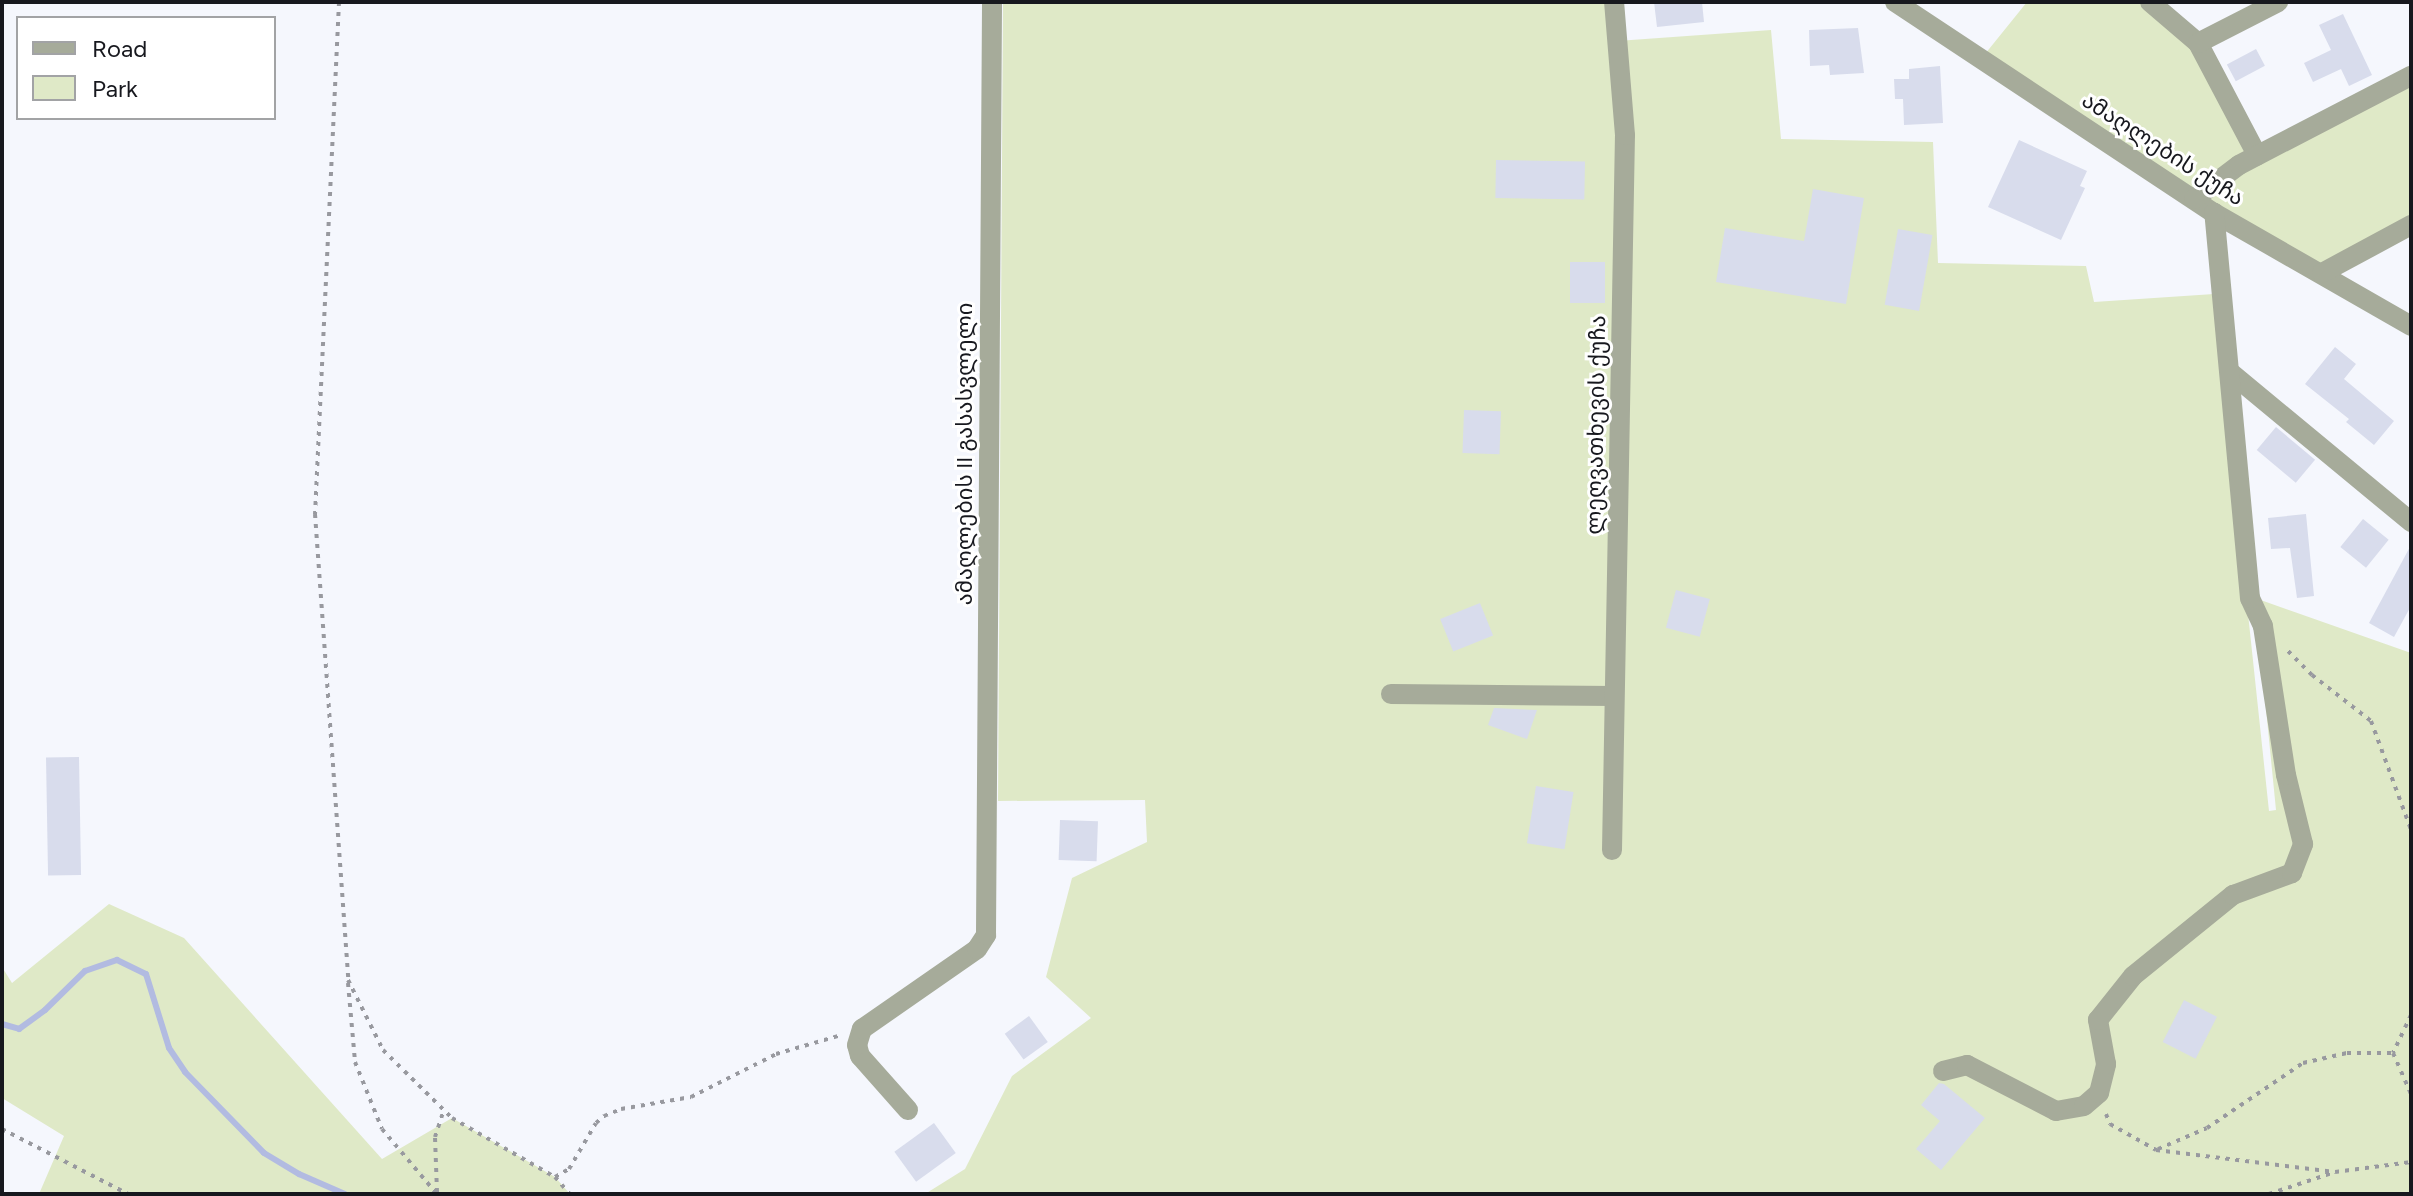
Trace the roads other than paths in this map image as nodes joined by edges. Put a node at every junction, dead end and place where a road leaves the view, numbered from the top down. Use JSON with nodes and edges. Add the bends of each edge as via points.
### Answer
{"nodes":[{"id":1,"x":992,"y":2,"type":"edge"},
{"id":2,"x":1614,"y":2,"type":"edge"},
{"id":3,"x":1895,"y":2,"type":"edge"},
{"id":4,"x":2150,"y":2,"type":"edge"},
{"id":5,"x":2278,"y":2,"type":"edge"},
{"id":6,"x":2198,"y":43,"type":"junction"},
{"id":7,"x":2411,"y":76,"type":"edge"},
{"id":8,"x":2257,"y":155,"type":"junction"},
{"id":9,"x":2194,"y":199,"type":"junction"},
{"id":10,"x":2214,"y":213,"type":"junction"},
{"id":11,"x":2411,"y":225,"type":"edge"},
{"id":12,"x":2322,"y":273,"type":"junction"},
{"id":13,"x":2411,"y":325,"type":"edge"},
{"id":14,"x":2231,"y":373,"type":"junction"},
{"id":15,"x":2411,"y":522,"type":"edge"},
{"id":16,"x":1391,"y":694,"type":"dead end"},
{"id":17,"x":1614,"y":696,"type":"junction"},
{"id":18,"x":1612,"y":850,"type":"dead end"},
{"id":19,"x":1943,"y":1071,"type":"dead end"},
{"id":20,"x":908,"y":1110,"type":"dead end"}],
"edges":[{"from":1,"to":20,"type":"street","name":"ამაღლების II გასასვლელი","via":[[986,935],[977,949],[862,1029],[860,1056]]},
{"from":2,"to":17,"type":"street","name":"ლეღვათხევის ქუჩა","via":[[1625,135]]},
{"from":3,"to":9,"type":"street","name":"ამაღლების ქუჩა"},
{"from":4,"to":6,"type":"street"},
{"from":5,"to":6,"type":"street"},
{"from":6,"to":8,"type":"street"},
{"from":7,"to":8,"type":"street"},
{"from":8,"to":9,"type":"street"},
{"from":9,"to":10,"type":"street","name":"ამაღლების ქუჩა"},
{"from":10,"to":12,"type":"street","name":"ამაღლების ქუჩა"},
{"from":10,"to":14,"type":"street"},
{"from":11,"to":12,"type":"street"},
{"from":12,"to":13,"type":"street","name":"ამაღლების ქუჩა"},
{"from":14,"to":15,"type":"street"},
{"from":14,"to":19,"type":"street","via":[[2250,598],[2263,626],[2286,775],[2303,844],[2292,873],[2233,895],[2133,976],[2098,1020],[2106,1064],[2099,1093],[2084,1106],[2056,1111],[1967,1065]]},
{"from":16,"to":17,"type":"street"},
{"from":17,"to":18,"type":"street","name":"ლეღვათხევის ქუჩა"}]}
